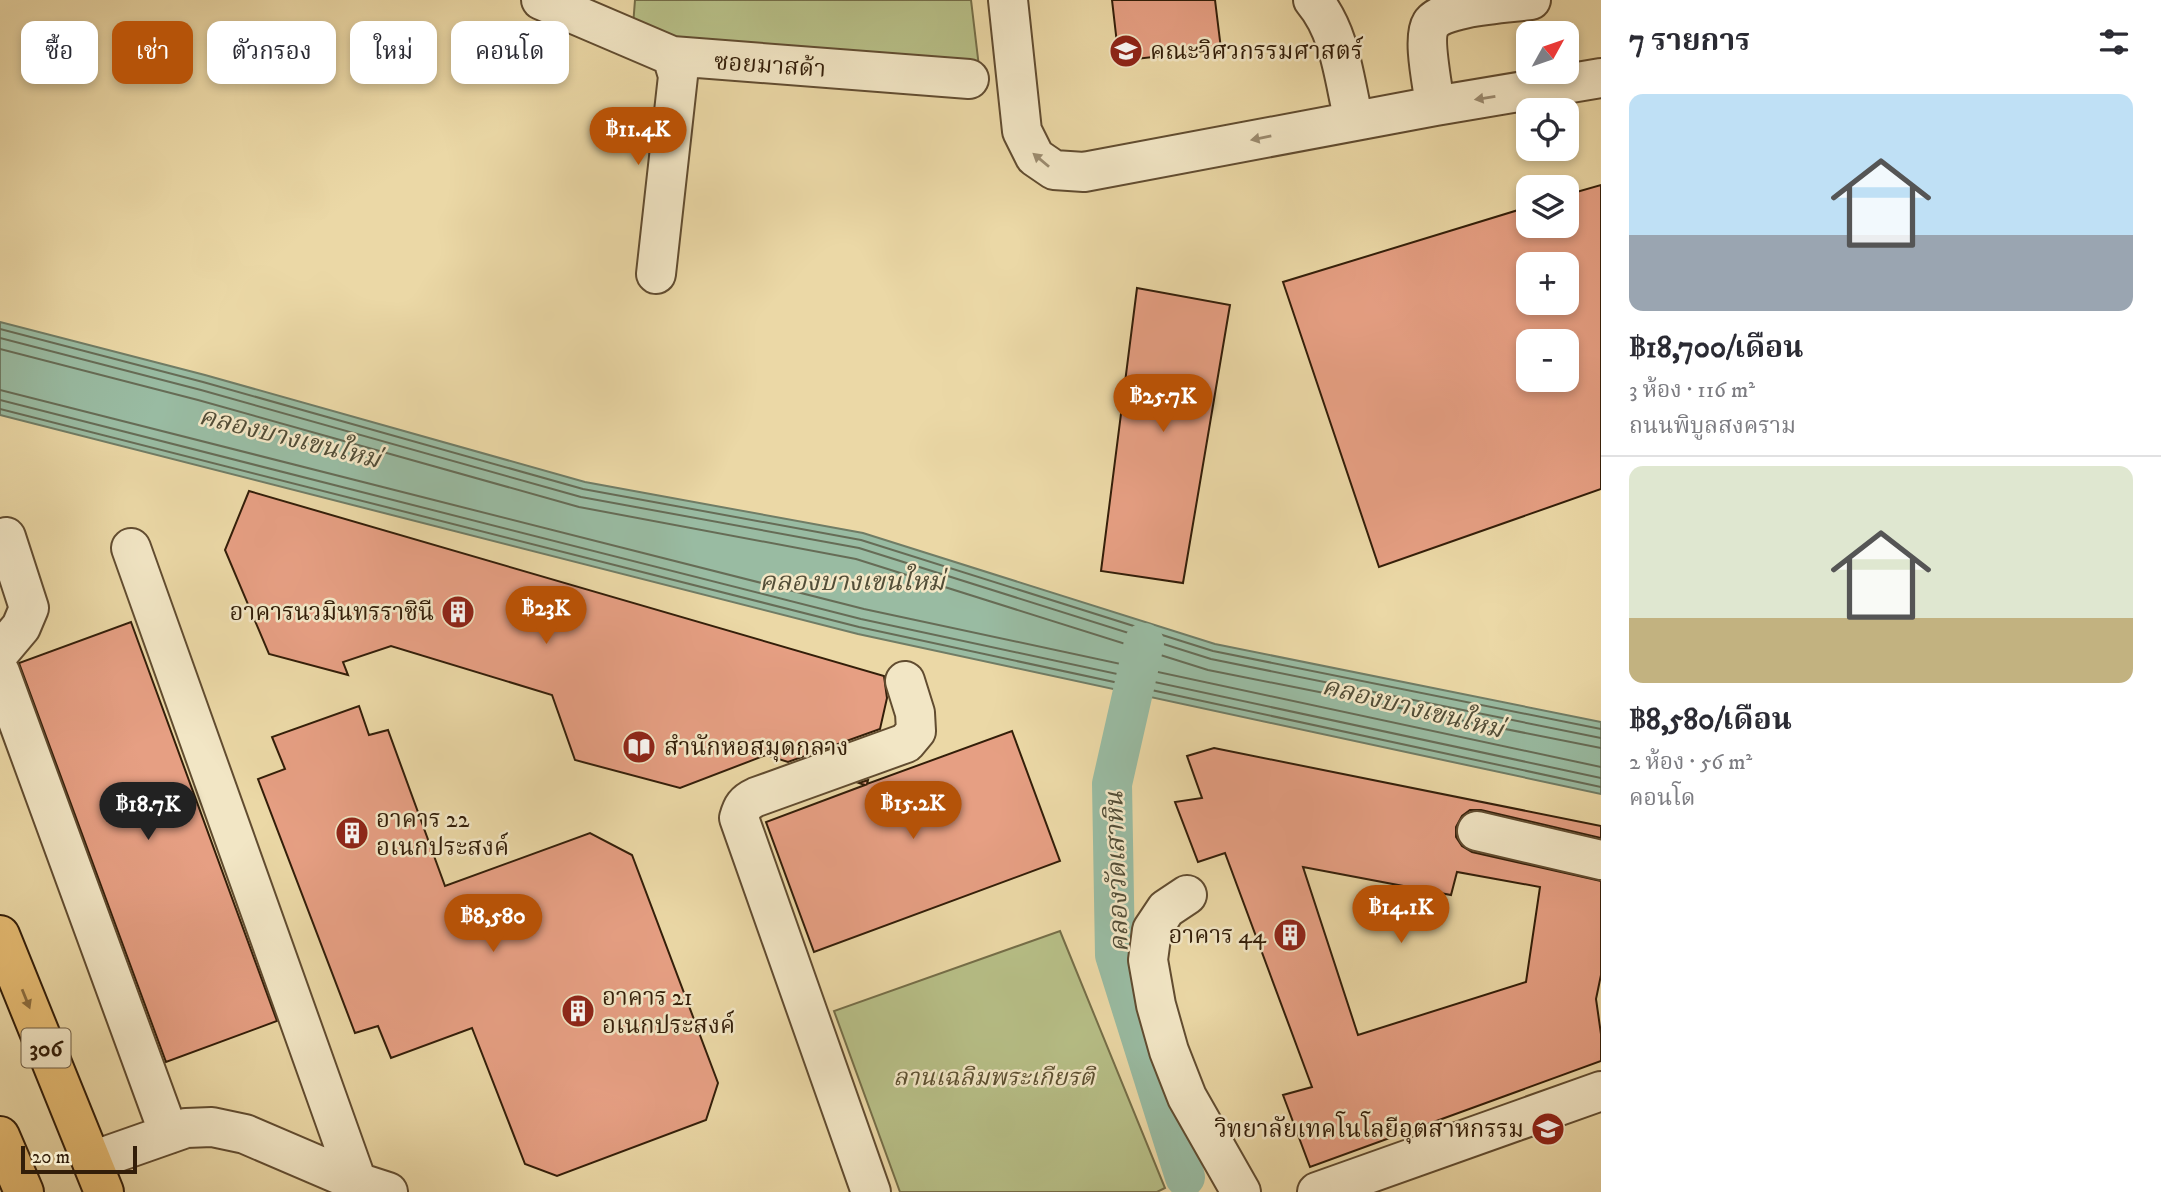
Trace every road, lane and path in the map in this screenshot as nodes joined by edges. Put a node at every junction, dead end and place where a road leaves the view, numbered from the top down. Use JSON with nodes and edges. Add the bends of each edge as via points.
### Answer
{"nodes":[{"id":1,"x":541,"y":0,"type":"edge"},
{"id":2,"x":1313,"y":0,"type":"edge"},
{"id":3,"x":1531,"y":0,"type":"edge"},
{"id":4,"x":1015,"y":1,"type":"edge"},
{"id":5,"x":672,"y":56,"type":"junction"},
{"id":6,"x":1601,"y":78,"type":"edge"},
{"id":7,"x":969,"y":79,"type":"dead end"},
{"id":8,"x":1435,"y":106,"type":"junction"},
{"id":9,"x":1354,"y":121,"type":"junction"},
{"id":10,"x":656,"y":274,"type":"dead end"},
{"id":11,"x":6,"y":537,"type":"dead end"},
{"id":12,"x":131,"y":548,"type":"dead end"},
{"id":13,"x":0,"y":652,"type":"edge"},
{"id":14,"x":0,"y":672,"type":"edge"},
{"id":15,"x":905,"y":681,"type":"dead end"},
{"id":16,"x":1477,"y":831,"type":"dead end"},
{"id":17,"x":1601,"y":860,"type":"edge"},
{"id":18,"x":1187,"y":895,"type":"dead end"},
{"id":19,"x":0,"y":935,"type":"edge"},
{"id":20,"x":1601,"y":1091,"type":"edge"},
{"id":21,"x":169,"y":1134,"type":"junction"},
{"id":22,"x":0,"y":1136,"type":"edge"},
{"id":23,"x":98,"y":1177,"type":"edge"},
{"id":24,"x":1393,"y":1179,"type":"edge"},
{"id":25,"x":373,"y":1187,"type":"edge"},
{"id":26,"x":24,"y":1192,"type":"edge"},
{"id":27,"x":871,"y":1192,"type":"edge"},
{"id":28,"x":1241,"y":1192,"type":"edge"},
{"id":29,"x":1317,"y":1192,"type":"edge"}],
"edges":[{"from":1,"to":5,"type":"street","name":"ซอยมาสด้า"},
{"from":2,"to":9,"type":"street","via":[[1334,35]]},
{"from":3,"to":8,"type":"street","via":[[1436,17],[1427,37]]},
{"from":9,"to":4,"type":"street","one_way":true,"via":[[1084,172],[1054,170],[1035,158],[1022,131]]},
{"from":5,"to":7,"type":"street","name":"ซอยมาสด้า"},
{"from":5,"to":10,"type":"street","via":[[678,76]]},
{"from":6,"to":8,"type":"street","one_way":true},
{"from":8,"to":9,"type":"street"},
{"from":11,"to":13,"type":"street","via":[[29,608],[21,627]]},
{"from":12,"to":25,"type":"street"},
{"from":14,"to":21,"type":"street"},
{"from":15,"to":27,"type":"street","via":[[916,731],[906,743],[756,797],[741,808],[738,818]]},
{"from":16,"to":17,"type":"street"},
{"from":18,"to":28,"type":"street","via":[[1166,909],[1152,930],[1149,960],[1156,1004],[1187,1097]]},
{"from":19,"to":23,"type":"main road","number":"306","one_way":true},
{"from":20,"to":24,"type":"street"},
{"from":21,"to":23,"type":"street"},
{"from":21,"to":25,"type":"street","via":[[212,1127],[244,1134]]},
{"from":22,"to":26,"type":"main road"},
{"from":24,"to":29,"type":"street"}]}
